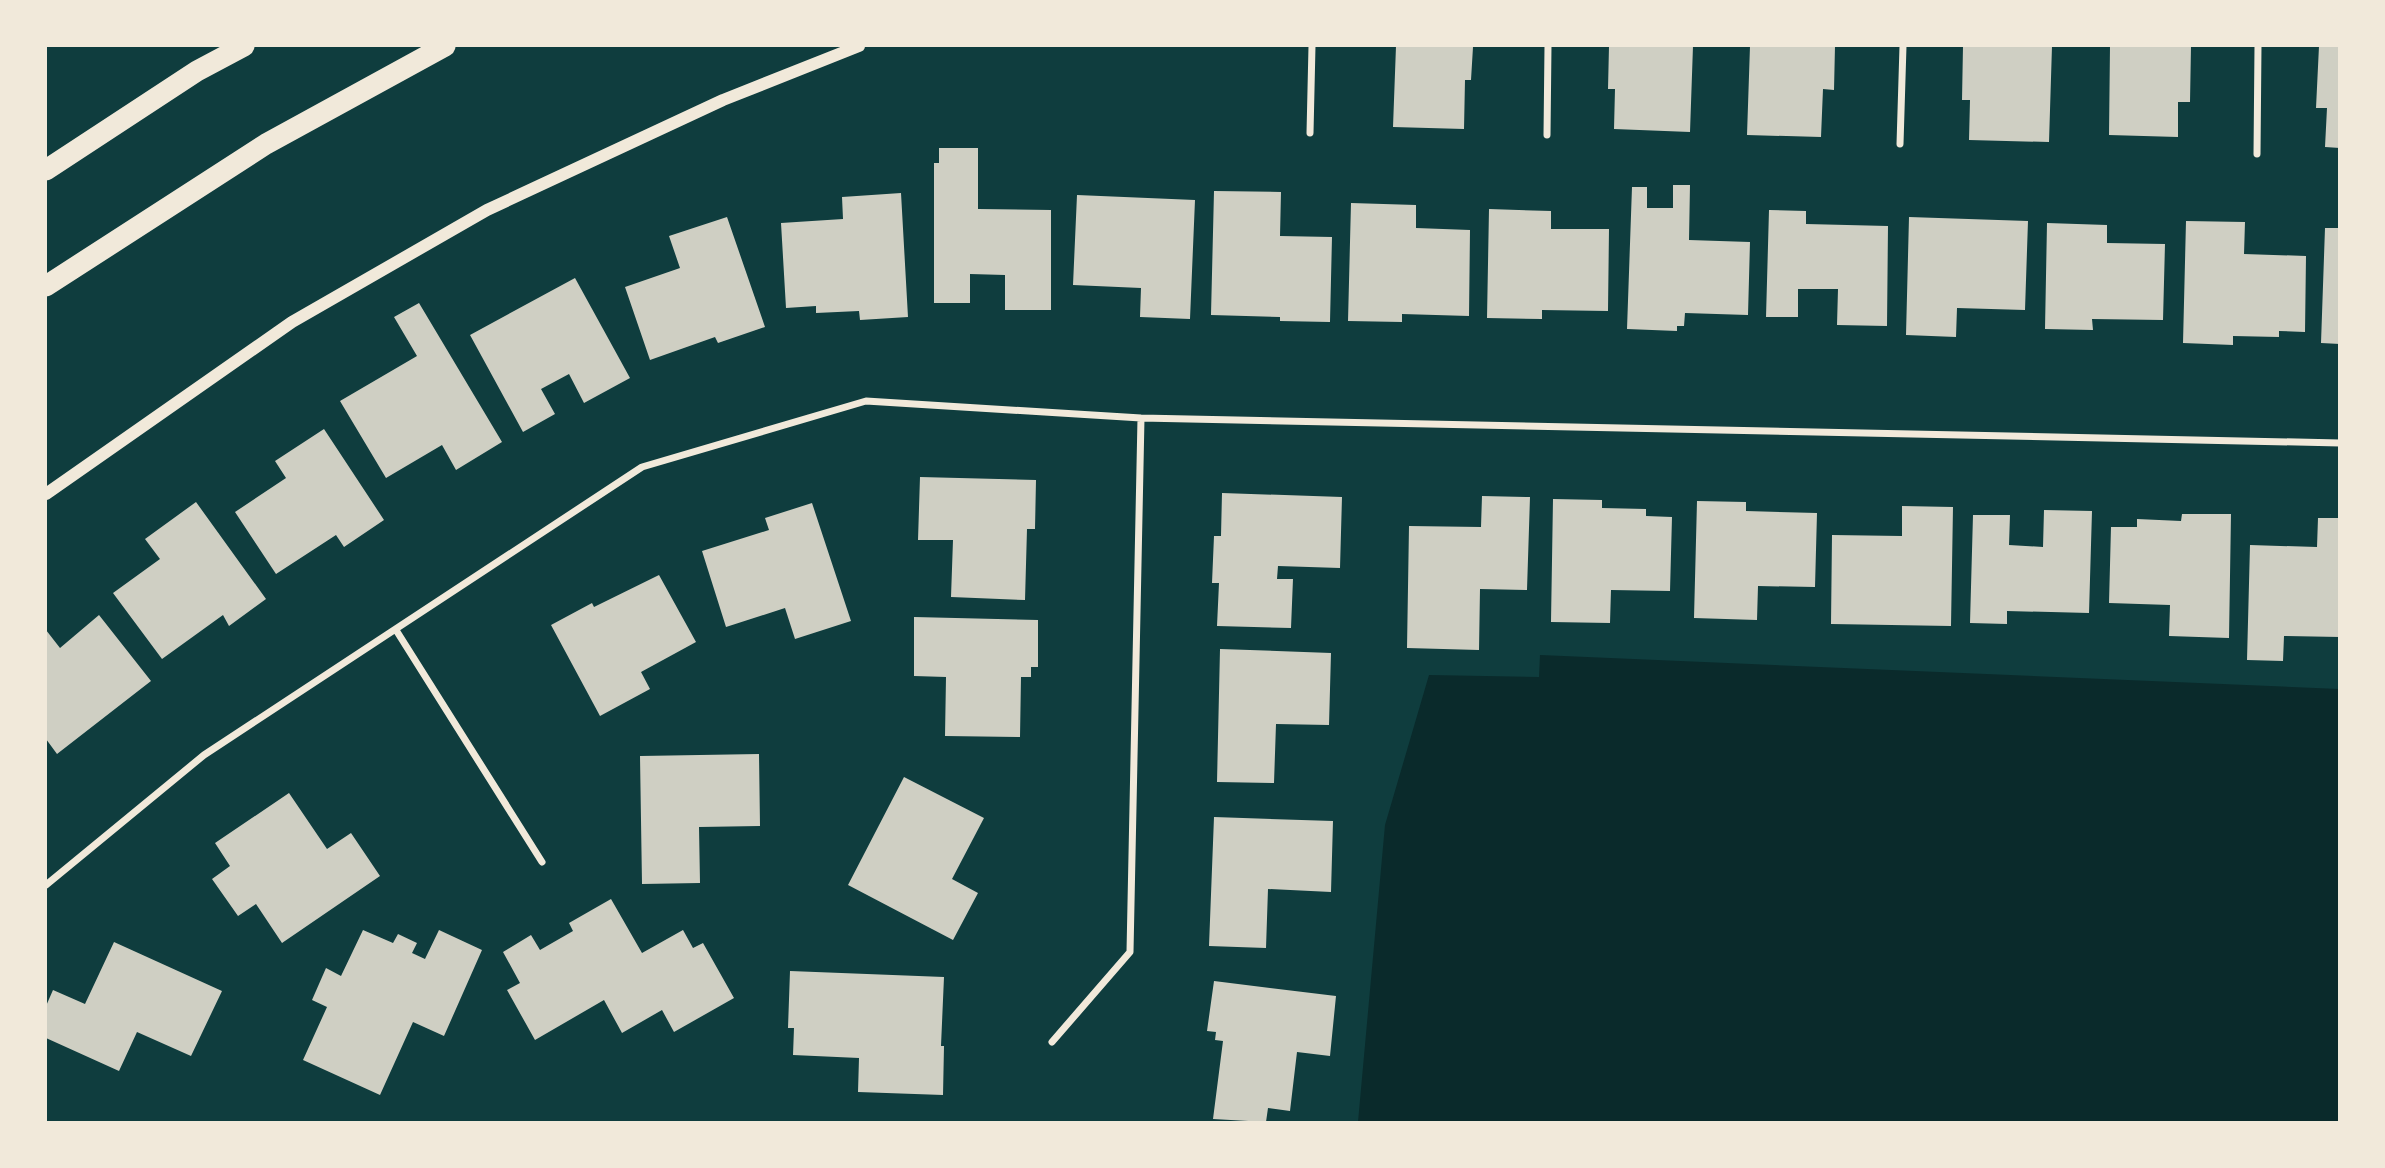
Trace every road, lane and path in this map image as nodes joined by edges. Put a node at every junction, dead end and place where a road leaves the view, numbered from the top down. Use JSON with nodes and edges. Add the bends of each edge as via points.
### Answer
{"nodes":[{"id":1,"x":244,"y":46,"type":"edge"},
{"id":2,"x":445,"y":46,"type":"edge"},
{"id":3,"x":859,"y":46,"type":"edge"},
{"id":4,"x":1312,"y":46,"type":"edge"},
{"id":5,"x":1548,"y":46,"type":"edge"},
{"id":6,"x":1903,"y":46,"type":"edge"},
{"id":7,"x":2258,"y":46,"type":"edge"},
{"id":8,"x":1310,"y":133,"type":"dead end"},
{"id":9,"x":1547,"y":135,"type":"dead end"},
{"id":10,"x":1900,"y":144,"type":"dead end"},
{"id":11,"x":2257,"y":154,"type":"dead end"},
{"id":12,"x":46,"y":170,"type":"edge"},
{"id":13,"x":46,"y":286,"type":"edge"},
{"id":14,"x":1141,"y":418,"type":"junction"},
{"id":15,"x":2340,"y":443,"type":"edge"},
{"id":16,"x":46,"y":494,"type":"edge"},
{"id":17,"x":396,"y":630,"type":"junction"},
{"id":18,"x":542,"y":862,"type":"dead end"},
{"id":19,"x":46,"y":885,"type":"edge"},
{"id":20,"x":1052,"y":1042,"type":"dead end"}],
"edges":[{"from":1,"to":12,"type":"highway","via":[[197,71]]},
{"from":2,"to":13,"type":"highway","via":[[266,144]]},
{"from":3,"to":16,"type":"street","via":[[723,100],[487,210],[292,322]]},
{"from":4,"to":8,"type":"street"},
{"from":5,"to":9,"type":"street"},
{"from":6,"to":10,"type":"street"},
{"from":7,"to":11,"type":"street"},
{"from":14,"to":15,"type":"street"},
{"from":14,"to":17,"type":"street","via":[[866,401],[642,467]]},
{"from":14,"to":20,"type":"street","via":[[1130,952]]},
{"from":17,"to":18,"type":"street"},
{"from":17,"to":19,"type":"street","via":[[204,755]]}]}
